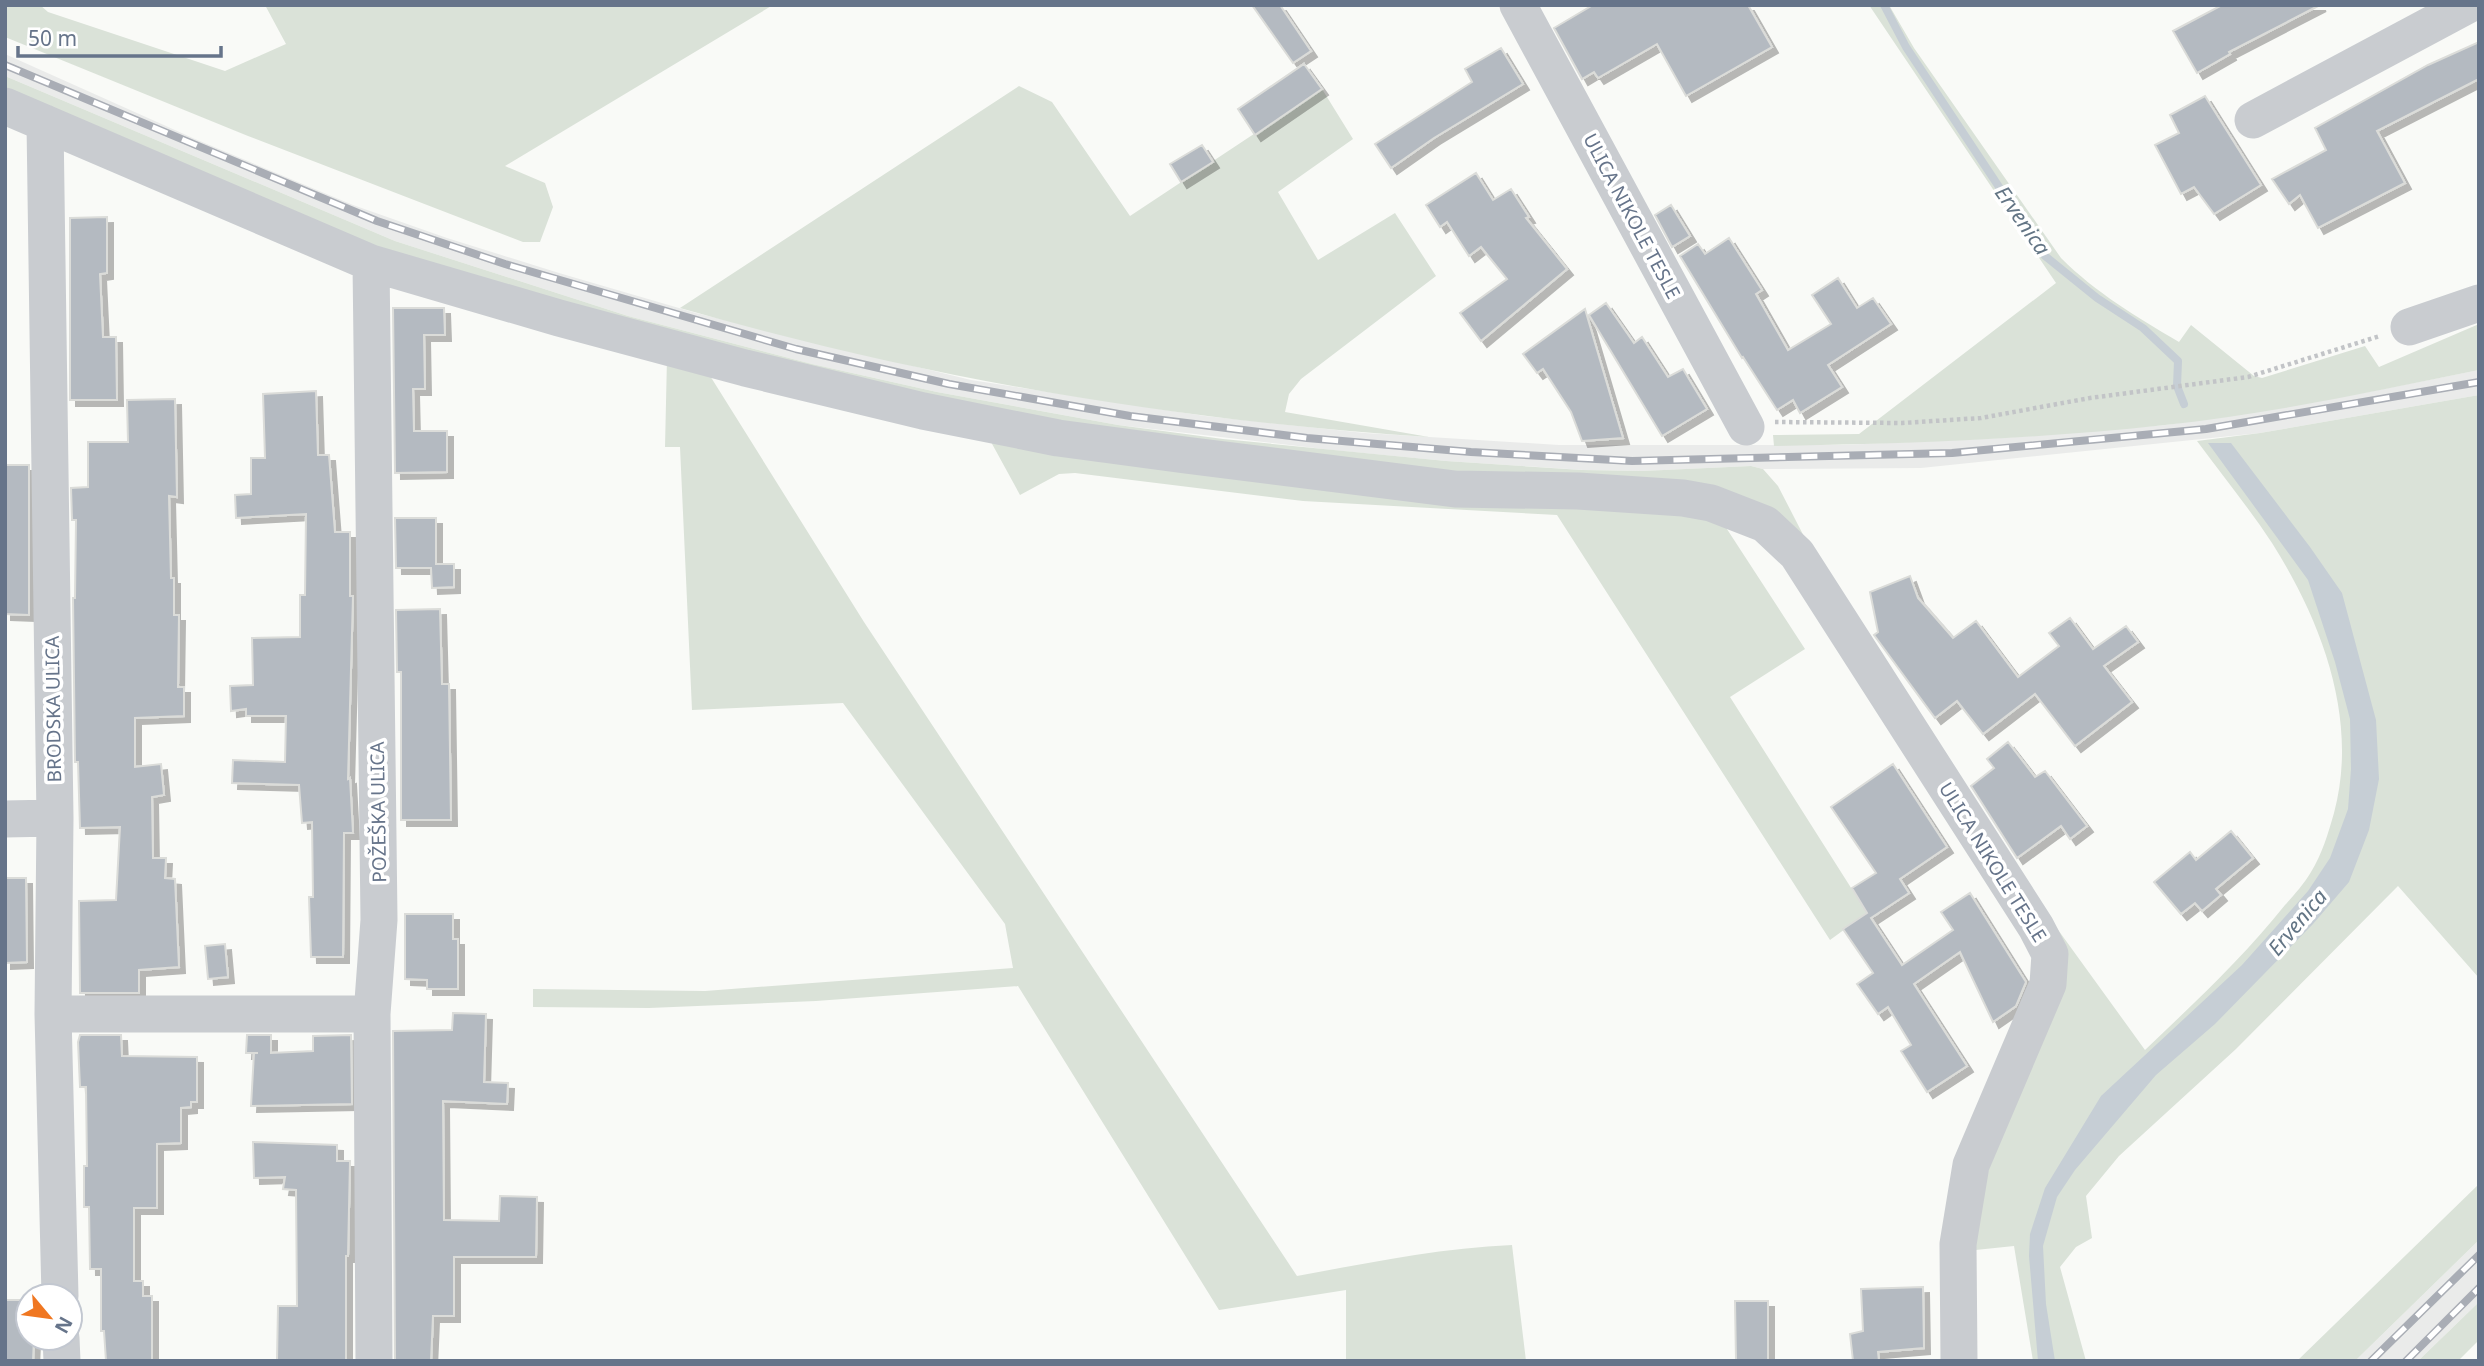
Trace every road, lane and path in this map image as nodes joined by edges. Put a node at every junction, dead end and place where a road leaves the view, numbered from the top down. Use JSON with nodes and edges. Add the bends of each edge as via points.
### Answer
{"nodes":[{"id":1,"x":1518,"y":5,"type":"edge"},
{"id":2,"x":2468,"y":5,"type":"edge"},
{"id":3,"x":5,"y":106,"type":"edge"},
{"id":4,"x":2253,"y":120,"type":"dead end"},
{"id":5,"x":45,"y":122,"type":"junction"},
{"id":6,"x":371,"y":263,"type":"junction"},
{"id":7,"x":2479,"y":303,"type":"edge"},
{"id":8,"x":2409,"y":327,"type":"joint"},
{"id":9,"x":1744,"y":425,"type":"joint"},
{"id":10,"x":55,"y":818,"type":"junction"},
{"id":11,"x":5,"y":819,"type":"edge"},
{"id":12,"x":53,"y":1014,"type":"junction"},
{"id":13,"x":372,"y":1014,"type":"junction"},
{"id":14,"x":60,"y":1282,"type":"edge"},
{"id":15,"x":374,"y":1361,"type":"edge"},
{"id":16,"x":1959,"y":1361,"type":"edge"}],
"edges":[{"from":1,"to":9,"type":"street","name":"ULICA NIKOLE TESLE"},
{"from":2,"to":4,"type":"street"},
{"from":3,"to":5,"type":"street","name":"ULICA NIKOLE TESLE"},
{"from":5,"to":6,"type":"street","name":"ULICA NIKOLE TESLE"},
{"from":5,"to":10,"type":"street","name":"BRODSKA ULICA"},
{"from":6,"to":13,"type":"street","name":"POŽEŠKA ULICA","via":[[379,920]]},
{"from":6,"to":16,"type":"street","name":"ULICA NIKOLE TESLE","via":[[745,368],[1058,438],[1455,489],[1683,498],[1711,503],[1765,524],[1797,554],[2050,954],[2048,984],[1971,1165],[1958,1244]]},
{"from":7,"to":8,"type":"street"},
{"from":8,"to":9,"type":"path","via":[[2248,377],[1981,418]]},
{"from":10,"to":11,"type":"street"},
{"from":10,"to":12,"type":"street","name":"BRODSKA ULICA"},
{"from":12,"to":13,"type":"street"},
{"from":12,"to":14,"type":"street","name":"BRODSKA ULICA"},
{"from":13,"to":15,"type":"street","name":"POŽEŠKA ULICA"}]}
